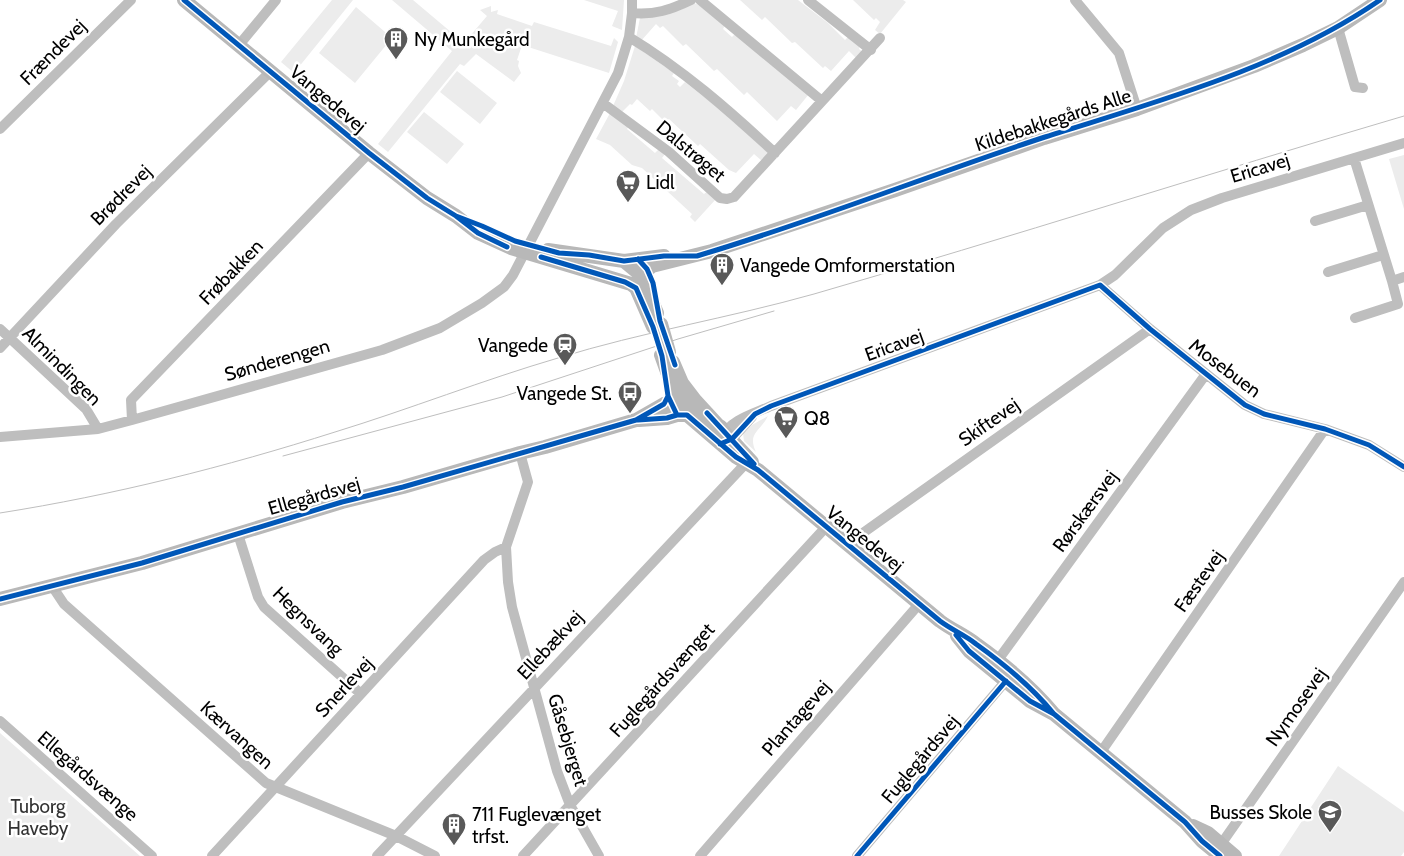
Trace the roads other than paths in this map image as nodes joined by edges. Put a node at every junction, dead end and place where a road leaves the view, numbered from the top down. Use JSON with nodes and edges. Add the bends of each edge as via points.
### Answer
{"nodes":[{"id":1,"x":131,"y":0,"type":"edge"},
{"id":2,"x":184,"y":0,"type":"edge"},
{"id":3,"x":276,"y":0,"type":"edge"},
{"id":4,"x":632,"y":0,"type":"edge"},
{"id":5,"x":691,"y":0,"type":"edge"},
{"id":6,"x":700,"y":0,"type":"edge"},
{"id":7,"x":808,"y":0,"type":"edge"},
{"id":8,"x":1074,"y":0,"type":"edge"},
{"id":9,"x":1380,"y":0,"type":"edge"},
{"id":10,"x":632,"y":13,"type":"junction"},
{"id":11,"x":1338,"y":28,"type":"junction"},
{"id":12,"x":629,"y":37,"type":"junction"},
{"id":13,"x":880,"y":38,"type":"dead end"},
{"id":14,"x":239,"y":45,"type":"junction"},
{"id":15,"x":871,"y":50,"type":"junction"},
{"id":16,"x":272,"y":71,"type":"junction"},
{"id":17,"x":1363,"y":88,"type":"dead end"},
{"id":18,"x":822,"y":101,"type":"junction"},
{"id":19,"x":604,"y":104,"type":"junction"},
{"id":20,"x":1137,"y":109,"type":"junction"},
{"id":21,"x":0,"y":129,"type":"edge"},
{"id":22,"x":1404,"y":143,"type":"edge"},
{"id":23,"x":369,"y":153,"type":"junction"},
{"id":24,"x":775,"y":153,"type":"junction"},
{"id":25,"x":1354,"y":158,"type":"junction"},
{"id":26,"x":1368,"y":205,"type":"junction"},
{"id":27,"x":1315,"y":221,"type":"dead end"},
{"id":28,"x":526,"y":249,"type":"junction"},
{"id":29,"x":1384,"y":255,"type":"junction"},
{"id":30,"x":562,"y":263,"type":"junction"},
{"id":31,"x":641,"y":270,"type":"junction"},
{"id":32,"x":1328,"y":272,"type":"dead end"},
{"id":33,"x":1404,"y":277,"type":"edge"},
{"id":34,"x":1392,"y":281,"type":"junction"},
{"id":35,"x":1100,"y":285,"type":"junction"},
{"id":36,"x":1355,"y":318,"type":"dead end"},
{"id":37,"x":658,"y":324,"type":"junction"},
{"id":38,"x":0,"y":329,"type":"edge"},
{"id":39,"x":1150,"y":329,"type":"junction"},
{"id":40,"x":10,"y":338,"type":"junction"},
{"id":41,"x":0,"y":348,"type":"edge"},
{"id":42,"x":664,"y":354,"type":"junction"},
{"id":43,"x":1206,"y":374,"type":"junction"},
{"id":44,"x":682,"y":383,"type":"junction"},
{"id":45,"x":679,"y":402,"type":"junction"},
{"id":46,"x":664,"y":404,"type":"junction"},
{"id":47,"x":687,"y":415,"type":"junction"},
{"id":48,"x":132,"y":420,"type":"junction"},
{"id":49,"x":636,"y":420,"type":"junction"},
{"id":50,"x":98,"y":429,"type":"junction"},
{"id":51,"x":1325,"y":429,"type":"junction"},
{"id":52,"x":724,"y":435,"type":"junction"},
{"id":53,"x":0,"y":437,"type":"edge"},
{"id":54,"x":520,"y":453,"type":"junction"},
{"id":55,"x":747,"y":461,"type":"junction"},
{"id":56,"x":1404,"y":467,"type":"edge"},
{"id":57,"x":826,"y":527,"type":"junction"},
{"id":58,"x":238,"y":534,"type":"junction"},
{"id":59,"x":850,"y":546,"type":"junction"},
{"id":60,"x":506,"y":547,"type":"junction"},
{"id":61,"x":1404,"y":582,"type":"edge"},
{"id":62,"x":52,"y":586,"type":"junction"},
{"id":63,"x":0,"y":600,"type":"edge"},
{"id":64,"x":920,"y":604,"type":"junction"},
{"id":65,"x":0,"y":608,"type":"edge"},
{"id":66,"x":994,"y":665,"type":"junction"},
{"id":67,"x":1009,"y":677,"type":"junction"},
{"id":68,"x":534,"y":687,"type":"junction"},
{"id":69,"x":361,"y":694,"type":"junction"},
{"id":70,"x":0,"y":721,"type":"edge"},
{"id":71,"x":1101,"y":752,"type":"junction"},
{"id":72,"x":274,"y":788,"type":"junction"},
{"id":73,"x":570,"y":805,"type":"junction"},
{"id":74,"x":396,"y":836,"type":"junction"},
{"id":75,"x":1223,"y":852,"type":"edge"},
{"id":76,"x":152,"y":856,"type":"edge"},
{"id":77,"x":212,"y":856,"type":"edge"},
{"id":78,"x":377,"y":856,"type":"edge"},
{"id":79,"x":435,"y":856,"type":"edge"},
{"id":80,"x":523,"y":856,"type":"edge"},
{"id":81,"x":600,"y":856,"type":"edge"},
{"id":82,"x":700,"y":856,"type":"edge"},
{"id":83,"x":857,"y":856,"type":"edge"}],
"edges":[{"from":1,"to":21,"type":"street","name":"Frændevej"},
{"from":2,"to":14,"type":"street","name":"Vangedevej"},
{"from":3,"to":14,"type":"street"},
{"from":4,"to":10,"type":"street"},
{"from":5,"to":10,"type":"street","via":[[663,11]]},
{"from":6,"to":18,"type":"street"},
{"from":7,"to":15,"type":"street"},
{"from":8,"to":20,"type":"street","via":[[1119,53]]},
{"from":9,"to":11,"type":"street","name":"Kildebakkegårds Alle"},
{"from":10,"to":12,"type":"street"},
{"from":11,"to":17,"type":"street","via":[[1355,88]]},
{"from":11,"to":20,"type":"street","name":"Kildebakkegårds Alle","via":[[1254,66]]},
{"from":12,"to":19,"type":"street","via":[[618,74]]},
{"from":12,"to":24,"type":"street","via":[[726,109]]},
{"from":13,"to":15,"type":"street","name":"Dalstrøget"},
{"from":14,"to":16,"type":"street","name":"Vangedevej"},
{"from":15,"to":18,"type":"street","name":"Dalstrøget"},
{"from":16,"to":23,"type":"street","name":"Vangedevej"},
{"from":16,"to":40,"type":"street","name":"Brødrevej","via":[[116,224]]},
{"from":18,"to":24,"type":"street","name":"Dalstrøget"},
{"from":19,"to":24,"type":"street","name":"Dalstrøget","via":[[668,152],[720,198],[734,197]]},
{"from":19,"to":28,"type":"street"},
{"from":20,"to":31,"type":"street","name":"Kildebakkegårds Alle","via":[[697,256]]},
{"from":22,"to":25,"type":"street","name":"Ericavej"},
{"from":23,"to":28,"type":"street","name":"Vangedevej","via":[[456,216]]},
{"from":23,"to":48,"type":"street","name":"Frøbakken","via":[[131,400]]},
{"from":25,"to":26,"type":"street"},
{"from":25,"to":35,"type":"street","name":"Ericavej","via":[[1191,210],[1164,228],[1115,275]]},
{"from":26,"to":27,"type":"street"},
{"from":26,"to":29,"type":"street"},
{"from":28,"to":30,"type":"street","name":"Vangedevej"},
{"from":28,"to":31,"type":"street","name":"Vangedevej","via":[[589,255]]},
{"from":28,"to":48,"type":"street","name":"Sønderengen","via":[[514,275],[504,287],[440,328],[382,350]]},
{"from":29,"to":32,"type":"street"},
{"from":29,"to":34,"type":"street"},
{"from":30,"to":31,"type":"street"},
{"from":30,"to":31,"type":"street","name":"Vangedevej","via":[[631,284]]},
{"from":31,"to":37,"type":"street","name":"Vangedevej"},
{"from":31,"to":37,"type":"street","via":[[657,300]]},
{"from":33,"to":34,"type":"street"},
{"from":34,"to":36,"type":"street","via":[[1398,304]]},
{"from":35,"to":39,"type":"street","name":"Mosebuen"},
{"from":35,"to":52,"type":"street","name":"Ericavej","via":[[785,401],[736,422]]},
{"from":37,"to":42,"type":"street","name":"Vangedevej","bridge":true},
{"from":38,"to":40,"type":"street","name":"Almindingen"},
{"from":39,"to":43,"type":"street","name":"Mosebuen"},
{"from":39,"to":59,"type":"street","name":"Skiftevej","via":[[860,535]]},
{"from":40,"to":41,"type":"street","name":"Brødrevej"},
{"from":40,"to":50,"type":"street","name":"Almindingen","via":[[86,409]]},
{"from":42,"to":44,"type":"street","name":"Vangedevej"},
{"from":42,"to":45,"type":"street","name":"Vangedevej"},
{"from":42,"to":46,"type":"street","via":[[668,396]]},
{"from":43,"to":51,"type":"street","name":"Mosebuen","via":[[1245,405],[1264,414]]},
{"from":43,"to":66,"type":"street","name":"Rørskærsvej"},
{"from":44,"to":45,"type":"street"},
{"from":44,"to":52,"type":"street","name":"Vangedevej"},
{"from":45,"to":46,"type":"street"},
{"from":45,"to":47,"type":"street","name":"Vangedevej"},
{"from":45,"to":49,"type":"street","via":[[664,413]]},
{"from":45,"to":52,"type":"street"},
{"from":46,"to":49,"type":"street","name":"Ellegårdsvej"},
{"from":47,"to":49,"type":"street","name":"Ellegårdsvej"},
{"from":47,"to":52,"type":"street","name":"Vangedevej"},
{"from":48,"to":50,"type":"street","name":"Sønderengen"},
{"from":49,"to":54,"type":"street","name":"Ellegårdsvej"},
{"from":50,"to":53,"type":"street","name":"Sønderengen"},
{"from":51,"to":56,"type":"street","name":"Mosebuen","via":[[1369,446]]},
{"from":51,"to":71,"type":"street","name":"Fæstevej"},
{"from":52,"to":55,"type":"street","name":"Vangedevej","via":[[736,457]]},
{"from":54,"to":58,"type":"street","name":"Ellegårdsvej"},
{"from":54,"to":60,"type":"street","name":"Gåsebjerget","via":[[528,482]]},
{"from":55,"to":57,"type":"street","name":"Vangedevej"},
{"from":55,"to":68,"type":"street","name":"Ellebækvej"},
{"from":57,"to":59,"type":"street","name":"Vangedevej"},
{"from":57,"to":73,"type":"street","name":"Fuglegårdsvænget"},
{"from":58,"to":62,"type":"street","name":"Ellegårdsvej"},
{"from":58,"to":69,"type":"street","name":"Hegnsvang","via":[[258,598],[264,606]]},
{"from":59,"to":64,"type":"street","name":"Vangedevej"},
{"from":60,"to":68,"type":"street","name":"Gåsebjerget","via":[[512,607]]},
{"from":60,"to":69,"type":"street","name":"Snerlevej","via":[[484,560]]},
{"from":61,"to":75,"type":"street","name":"Nymosevej"},
{"from":62,"to":63,"type":"street","name":"Ellegårdsvej"},
{"from":62,"to":65,"type":"street","name":"Ellegårdsvej","via":[[17,604]]},
{"from":62,"to":72,"type":"street","name":"Kærvangen","via":[[64,604]]},
{"from":64,"to":66,"type":"street","name":"Vangedevej","via":[[952,630],[975,643]]},
{"from":64,"to":82,"type":"street","name":"Plantagevej"},
{"from":66,"to":67,"type":"street","name":"Vangedevej"},
{"from":67,"to":71,"type":"street","name":"Vangedevej","via":[[1036,692],[1054,714]]},
{"from":67,"to":83,"type":"street","name":"Fuglegårdsvej"},
{"from":68,"to":73,"type":"street","name":"Gåsebjerget","via":[[557,771]]},
{"from":68,"to":74,"type":"street","name":"Ellebækvej"},
{"from":69,"to":72,"type":"street","name":"Snerlevej"},
{"from":70,"to":76,"type":"street","name":"Ellegårdsvænge"},
{"from":71,"to":75,"type":"street","name":"Vangedevej","via":[[1185,822],[1202,841]]},
{"from":72,"to":74,"type":"street","name":"Kærvangen"},
{"from":72,"to":77,"type":"street","name":"Snerlevej"},
{"from":73,"to":80,"type":"street","name":"Fuglegårdsvænget"},
{"from":73,"to":81,"type":"street","name":"Gåsebjerget"},
{"from":74,"to":78,"type":"street","name":"Ellebækvej"},
{"from":74,"to":79,"type":"street","name":"Kærvangen"}]}
